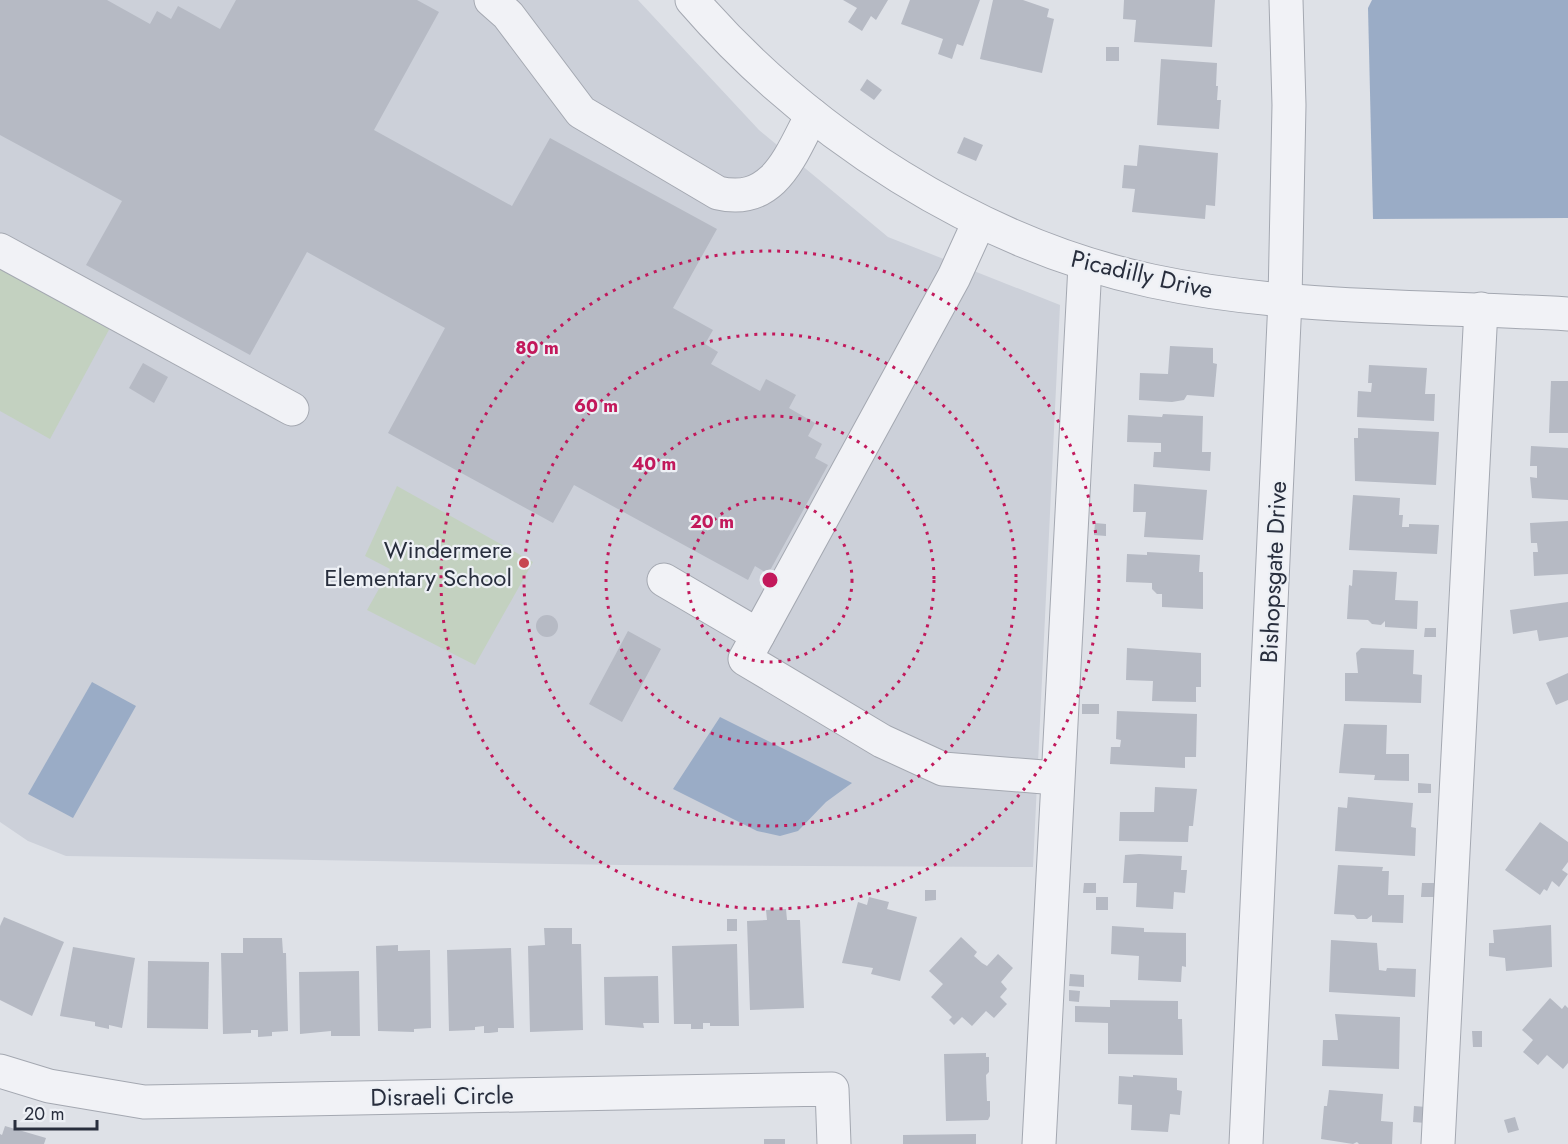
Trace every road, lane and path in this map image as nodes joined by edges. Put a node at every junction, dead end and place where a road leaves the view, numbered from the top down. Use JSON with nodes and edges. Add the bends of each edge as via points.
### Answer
{"nodes":[{"id":1,"x":491,"y":0,"type":"edge"},
{"id":2,"x":692,"y":0,"type":"edge"},
{"id":3,"x":1286,"y":0,"type":"edge"},
{"id":4,"x":812,"y":115,"type":"junction"},
{"id":5,"x":980,"y":222,"type":"junction"},
{"id":6,"x":0,"y":250,"type":"edge"},
{"id":7,"x":1085,"y":265,"type":"junction"},
{"id":8,"x":1285,"y":300,"type":"junction"},
{"id":9,"x":1481,"y":309,"type":"junction"},
{"id":10,"x":1568,"y":314,"type":"edge"},
{"id":11,"x":292,"y":409,"type":"dead end"},
{"id":12,"x":664,"y":580,"type":"dead end"},
{"id":13,"x":758,"y":635,"type":"junction"},
{"id":14,"x":1056,"y":778,"type":"junction"},
{"id":15,"x":0,"y":1071,"type":"edge"},
{"id":16,"x":834,"y":1144,"type":"edge"},
{"id":17,"x":1039,"y":1144,"type":"edge"},
{"id":18,"x":1246,"y":1144,"type":"edge"},
{"id":19,"x":1438,"y":1144,"type":"edge"}],
"edges":[{"from":1,"to":4,"type":"street","via":[[508,15],[581,112],[718,193],[740,196],[763,189],[789,158]]},
{"from":2,"to":4,"type":"street","name":"Picadilly Drive"},
{"from":3,"to":8,"type":"street","name":"Bishopsgate Drive","via":[[1289,105]]},
{"from":4,"to":5,"type":"street","name":"Picadilly Drive","via":[[879,163]]},
{"from":5,"to":7,"type":"street","name":"Picadilly Drive"},
{"from":5,"to":13,"type":"street","via":[[954,277]]},
{"from":6,"to":11,"type":"street"},
{"from":7,"to":8,"type":"street","name":"Picadilly Drive","via":[[1153,281]]},
{"from":7,"to":14,"type":"street"},
{"from":8,"to":9,"type":"street","name":"Picadilly Drive"},
{"from":8,"to":18,"type":"street","name":"Bishopsgate Drive"},
{"from":9,"to":10,"type":"street","name":"Picadilly Drive"},
{"from":9,"to":19,"type":"street"},
{"from":12,"to":13,"type":"street"},
{"from":13,"to":14,"type":"street","via":[[745,659],[882,741],[943,769]]},
{"from":14,"to":17,"type":"street"},
{"from":15,"to":16,"type":"street","name":"Disraeli Circle","via":[[49,1086],[144,1102],[832,1089]]}]}
